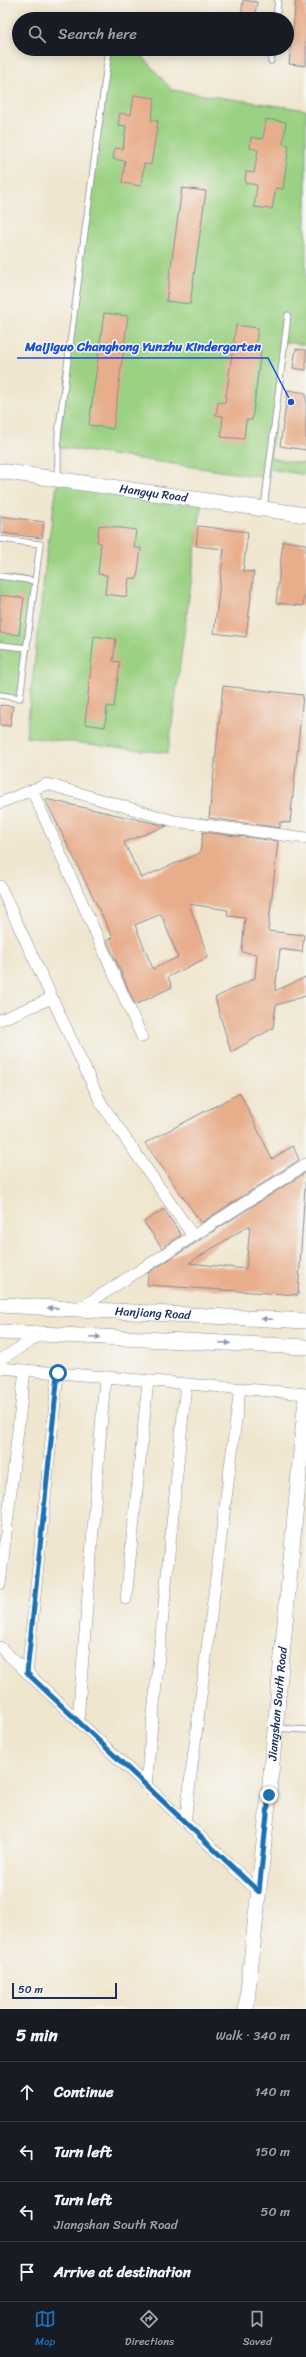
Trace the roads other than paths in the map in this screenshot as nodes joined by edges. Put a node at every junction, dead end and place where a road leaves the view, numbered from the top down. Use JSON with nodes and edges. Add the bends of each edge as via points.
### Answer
{"nodes":[{"id":1,"x":278,"y":0,"type":"edge"},
{"id":2,"x":277,"y":12,"type":"edge"},
{"id":3,"x":108,"y":56,"type":"edge"},
{"id":4,"x":271,"y":56,"type":"edge"},
{"id":5,"x":271,"y":61,"type":"dead end"},
{"id":6,"x":288,"y":314,"type":"dead end"},
{"id":7,"x":0,"y":471,"type":"edge"},
{"id":8,"x":58,"y":479,"type":"junction"},
{"id":9,"x":264,"y":509,"type":"junction"},
{"id":10,"x":306,"y":515,"type":"edge"},
{"id":11,"x":0,"y":539,"type":"edge"},
{"id":12,"x":0,"y":576,"type":"edge"},
{"id":13,"x":35,"y":581,"type":"junction"},
{"id":14,"x":0,"y":645,"type":"edge"},
{"id":15,"x":27,"y":648,"type":"junction"},
{"id":16,"x":0,"y":695,"type":"edge"},
{"id":17,"x":32,"y":790,"type":"junction"},
{"id":18,"x":0,"y":803,"type":"edge"},
{"id":19,"x":306,"y":838,"type":"edge"},
{"id":20,"x":0,"y":886,"type":"edge"},
{"id":21,"x":52,"y":998,"type":"junction"},
{"id":22,"x":0,"y":1020,"type":"edge"},
{"id":23,"x":142,"y":1037,"type":"dead end"},
{"id":24,"x":306,"y":1164,"type":"edge"},
{"id":25,"x":193,"y":1236,"type":"junction"},
{"id":26,"x":0,"y":1305,"type":"edge"},
{"id":27,"x":79,"y":1309,"type":"junction"},
{"id":28,"x":306,"y":1321,"type":"edge"},
{"id":29,"x":0,"y":1332,"type":"edge"},
{"id":30,"x":40,"y":1335,"type":"junction"},
{"id":31,"x":306,"y":1347,"type":"edge"},
{"id":32,"x":0,"y":1360,"type":"edge"},
{"id":33,"x":0,"y":1368,"type":"edge"},
{"id":34,"x":25,"y":1370,"type":"junction"},
{"id":35,"x":58,"y":1373,"type":"junction"},
{"id":36,"x":105,"y":1377,"type":"junction"},
{"id":37,"x":148,"y":1381,"type":"junction"},
{"id":38,"x":186,"y":1384,"type":"junction"},
{"id":39,"x":240,"y":1388,"type":"junction"},
{"id":40,"x":306,"y":1394,"type":"edge"},
{"id":41,"x":306,"y":1398,"type":"edge"},
{"id":42,"x":0,"y":1584,"type":"edge"},
{"id":43,"x":126,"y":1599,"type":"dead end"},
{"id":44,"x":2,"y":1652,"type":"edge"},
{"id":45,"x":27,"y":1673,"type":"junction"},
{"id":46,"x":78,"y":1721,"type":"junction"},
{"id":47,"x":275,"y":1728,"type":"junction"},
{"id":48,"x":306,"y":1730,"type":"edge"},
{"id":49,"x":146,"y":1785,"type":"junction"},
{"id":50,"x":185,"y":1822,"type":"junction"},
{"id":51,"x":259,"y":1892,"type":"junction"},
{"id":52,"x":246,"y":2009,"type":"edge"}],
"edges":[{"from":1,"to":2,"type":"lane"},
{"from":3,"to":8,"type":"lane","via":[[58,435]]},
{"from":4,"to":5,"type":"lane"},
{"from":6,"to":9,"type":"lane"},
{"from":7,"to":8,"type":"street","name":"Hangyu Road"},
{"from":8,"to":9,"type":"street","name":"Hangyu Road"},
{"from":9,"to":10,"type":"street","name":"Hangyu Road"},
{"from":11,"to":13,"type":"lane","via":[[40,544]]},
{"from":12,"to":13,"type":"lane"},
{"from":13,"to":15,"type":"lane"},
{"from":14,"to":15,"type":"lane"},
{"from":15,"to":16,"type":"lane","via":[[20,698]]},
{"from":17,"to":18,"type":"street"},
{"from":17,"to":19,"type":"street","via":[[47,784],[174,821]]},
{"from":17,"to":23,"type":"street"},
{"from":20,"to":21,"type":"street"},
{"from":21,"to":22,"type":"street"},
{"from":21,"to":25,"type":"street","via":[[101,1103]]},
{"from":24,"to":25,"type":"street"},
{"from":25,"to":27,"type":"street"},
{"from":27,"to":26,"type":"street","name":"Hanjiang Road","one_way":true},
{"from":28,"to":27,"type":"street","name":"Hanjiang Road","one_way":true},
{"from":29,"to":30,"type":"street"},
{"from":30,"to":31,"type":"street","one_way":true},
{"from":30,"to":32,"type":"street"},
{"from":33,"to":34,"type":"street"},
{"from":34,"to":35,"type":"street"},
{"from":34,"to":42,"type":"street"},
{"from":35,"to":36,"type":"street"},
{"from":35,"to":45,"type":"street"},
{"from":36,"to":37,"type":"street"},
{"from":36,"to":46,"type":"street"},
{"from":37,"to":38,"type":"street"},
{"from":37,"to":43,"type":"street"},
{"from":38,"to":39,"type":"street"},
{"from":38,"to":49,"type":"street"},
{"from":39,"to":40,"type":"street"},
{"from":39,"to":50,"type":"street"},
{"from":41,"to":47,"type":"street","name":"Jiangshan South Road"},
{"from":44,"to":45,"type":"street"},
{"from":45,"to":46,"type":"street"},
{"from":46,"to":49,"type":"street"},
{"from":47,"to":48,"type":"lane"},
{"from":47,"to":51,"type":"street","name":"Jiangshan South Road"},
{"from":49,"to":50,"type":"street"},
{"from":50,"to":51,"type":"street"},
{"from":51,"to":52,"type":"street","name":"Jiangshan South Road"}]}
